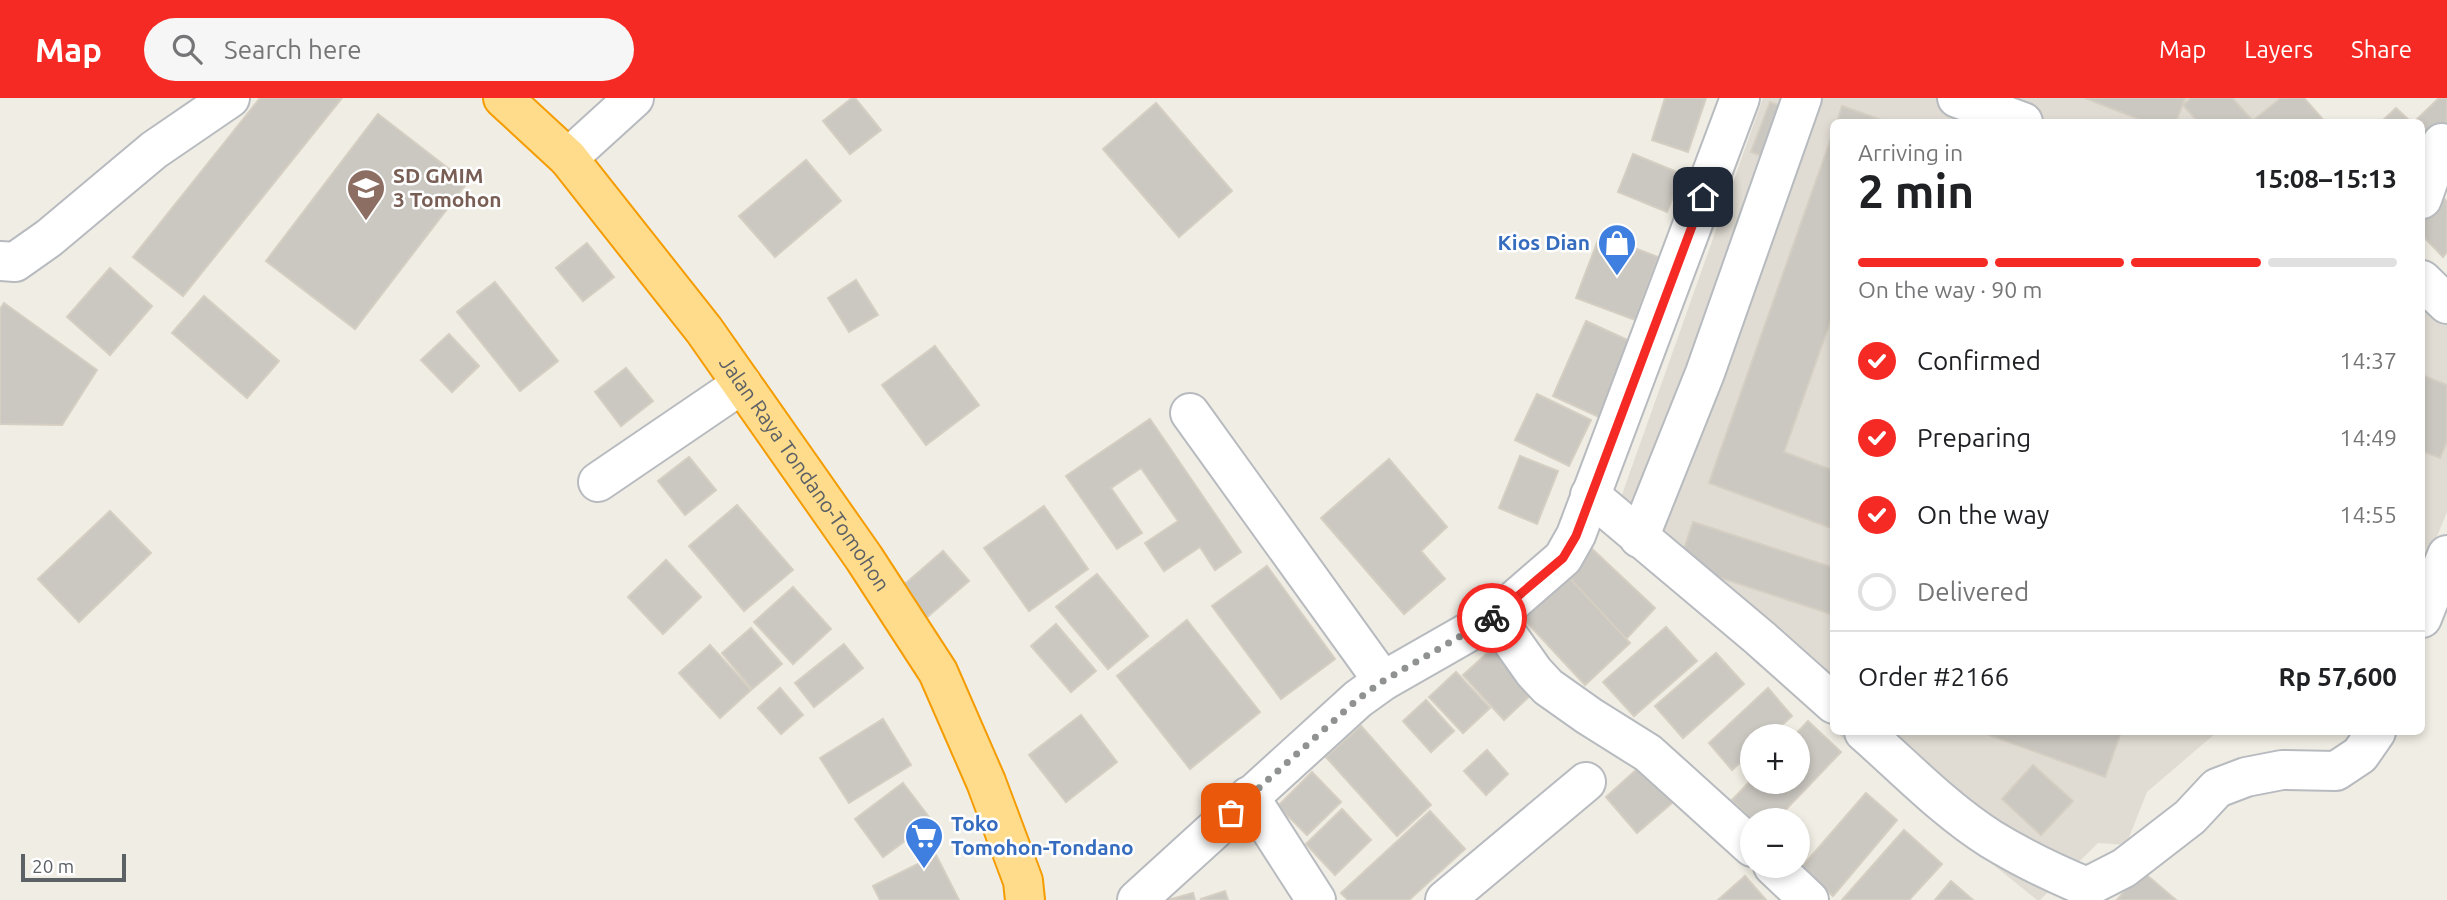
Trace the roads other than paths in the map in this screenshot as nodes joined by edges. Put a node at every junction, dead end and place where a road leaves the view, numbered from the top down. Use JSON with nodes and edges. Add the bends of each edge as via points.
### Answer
{"nodes":[{"id":1,"x":230,"y":98,"type":"edge"},
{"id":2,"x":503,"y":98,"type":"edge"},
{"id":3,"x":634,"y":98,"type":"edge"},
{"id":4,"x":1740,"y":98,"type":"edge"},
{"id":5,"x":1802,"y":98,"type":"edge"},
{"id":6,"x":1957,"y":98,"type":"edge"},
{"id":7,"x":2015,"y":119,"type":"edge"},
{"id":8,"x":2442,"y":143,"type":"dead end"},
{"id":9,"x":568,"y":158,"type":"junction"},
{"id":10,"x":2425,"y":191,"type":"edge"},
{"id":11,"x":0,"y":261,"type":"edge"},
{"id":12,"x":2425,"y":283,"type":"edge"},
{"id":13,"x":2447,"y":303,"type":"edge"},
{"id":14,"x":741,"y":384,"type":"junction"},
{"id":15,"x":1191,"y":413,"type":"dead end"},
{"id":16,"x":598,"y":482,"type":"dead end"},
{"id":17,"x":1590,"y":495,"type":"junction"},
{"id":18,"x":1639,"y":538,"type":"junction"},
{"id":19,"x":2447,"y":555,"type":"edge"},
{"id":20,"x":2425,"y":610,"type":"edge"},
{"id":21,"x":1495,"y":617,"type":"junction"},
{"id":22,"x":1383,"y":681,"type":"junction"},
{"id":23,"x":1830,"y":700,"type":"edge"},
{"id":24,"x":1867,"y":735,"type":"edge"},
{"id":25,"x":2374,"y":735,"type":"edge"},
{"id":26,"x":1586,"y":782,"type":"dead end"},
{"id":27,"x":1249,"y":796,"type":"junction"},
{"id":28,"x":1740,"y":836,"type":"edge"},
{"id":29,"x":1786,"y":878,"type":"edge"},
{"id":30,"x":2082,"y":893,"type":"edge"},
{"id":31,"x":1025,"y":900,"type":"edge"},
{"id":32,"x":1137,"y":900,"type":"edge"},
{"id":33,"x":1316,"y":900,"type":"edge"},
{"id":34,"x":1445,"y":900,"type":"edge"},
{"id":35,"x":1809,"y":900,"type":"edge"}],
"edges":[{"from":1,"to":11,"type":"street","via":[[154,150],[15,262]]},
{"from":2,"to":9,"type":"highway","name":"Jalan Raya Tondano-Tomohon"},
{"from":3,"to":9,"type":"street"},
{"from":4,"to":17,"type":"street"},
{"from":5,"to":18,"type":"street","via":[[1705,373]]},
{"from":6,"to":7,"type":"street"},
{"from":8,"to":10,"type":"street"},
{"from":9,"to":14,"type":"highway","name":"Jalan Raya Tondano-Tomohon"},
{"from":12,"to":13,"type":"street"},
{"from":14,"to":16,"type":"street"},
{"from":14,"to":31,"type":"highway","name":"Jalan Raya Tondano-Tomohon","via":[[938,671],[986,782],[1023,881]]},
{"from":15,"to":22,"type":"street"},
{"from":17,"to":18,"type":"street"},
{"from":17,"to":21,"type":"street","via":[[1563,558]]},
{"from":18,"to":23,"type":"street"},
{"from":19,"to":20,"type":"street"},
{"from":21,"to":22,"type":"street"},
{"from":21,"to":28,"type":"street","via":[[1548,687],[1648,753]]},
{"from":22,"to":27,"type":"street"},
{"from":24,"to":30,"type":"street","via":[[1988,838]]},
{"from":25,"to":30,"type":"street","via":[[2360,755],[2336,771],[2283,770],[2246,776],[2217,788],[2190,817],[2124,868]]},
{"from":26,"to":34,"type":"street"},
{"from":27,"to":32,"type":"street"},
{"from":27,"to":33,"type":"street"},
{"from":29,"to":35,"type":"street"}]}
